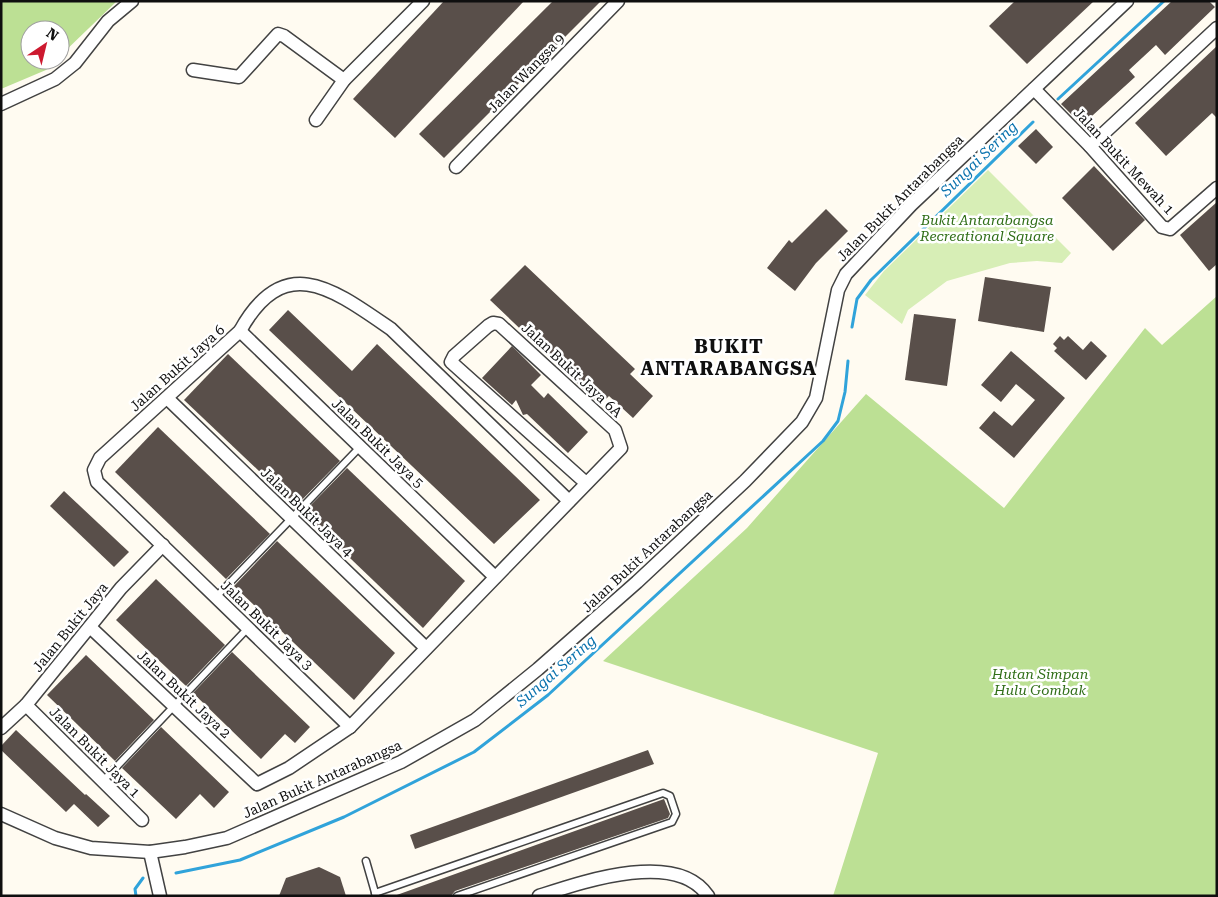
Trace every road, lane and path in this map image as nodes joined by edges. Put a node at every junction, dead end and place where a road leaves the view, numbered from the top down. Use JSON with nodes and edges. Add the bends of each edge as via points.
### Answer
{"nodes":[{"id":1,"x":132,"y":1,"type":"edge"},
{"id":2,"x":423,"y":1,"type":"edge"},
{"id":3,"x":618,"y":1,"type":"edge"},
{"id":4,"x":1127,"y":1,"type":"edge"},
{"id":5,"x":1217,"y":28,"type":"edge"},
{"id":6,"x":193,"y":70,"type":"dead end"},
{"id":7,"x":344,"y":80,"type":"junction"},
{"id":8,"x":1034,"y":89,"type":"junction"},
{"id":9,"x":1,"y":104,"type":"edge"},
{"id":10,"x":316,"y":120,"type":"dead end"},
{"id":11,"x":1090,"y":146,"type":"junction"},
{"id":12,"x":456,"y":167,"type":"dead end"},
{"id":13,"x":1217,"y":188,"type":"edge"},
{"id":14,"x":240,"y":331,"type":"junction"},
{"id":15,"x":167,"y":398,"type":"junction"},
{"id":16,"x":360,"y":447,"type":"junction"},
{"id":17,"x":586,"y":483,"type":"junction"},
{"id":18,"x":569,"y":501,"type":"junction"},
{"id":19,"x":292,"y":518,"type":"junction"},
{"id":20,"x":162,"y":545,"type":"junction"},
{"id":21,"x":495,"y":577,"type":"junction"},
{"id":22,"x":216,"y":597,"type":"junction"},
{"id":23,"x":90,"y":627,"type":"junction"},
{"id":24,"x":248,"y":628,"type":"junction"},
{"id":25,"x":426,"y":648,"type":"junction"},
{"id":26,"x":26,"y":705,"type":"junction"},
{"id":27,"x":174,"y":706,"type":"junction"},
{"id":28,"x":350,"y":727,"type":"junction"},
{"id":29,"x":1,"y":728,"type":"edge"},
{"id":30,"x":103,"y":782,"type":"junction"},
{"id":31,"x":1,"y":814,"type":"edge"},
{"id":32,"x":142,"y":820,"type":"dead end"},
{"id":33,"x":150,"y":852,"type":"junction"},
{"id":34,"x":366,"y":861,"type":"dead end"},
{"id":35,"x":376,"y":894,"type":"edge"},
{"id":36,"x":160,"y":896,"type":"edge"},
{"id":37,"x":457,"y":896,"type":"edge"},
{"id":38,"x":539,"y":896,"type":"edge"},
{"id":39,"x":708,"y":896,"type":"edge"}],
"edges":[{"from":1,"to":9,"type":"street","via":[[108,21],[75,63],[55,79]]},
{"from":2,"to":7,"type":"street"},
{"from":3,"to":12,"type":"street","name":"Jalan Wangsa 9"},
{"from":4,"to":8,"type":"street","name":"Jalan Bukit Antarabangsa"},
{"from":5,"to":11,"type":"street"},
{"from":6,"to":7,"type":"street","via":[[239,77],[278,34]]},
{"from":7,"to":10,"type":"street"},
{"from":8,"to":11,"type":"street","name":"Jalan Bukit Mewah 1"},
{"from":8,"to":33,"type":"street","name":"Jalan Bukit Antarabangsa","via":[[911,204],[846,274],[838,290],[816,398],[802,422],[645,576],[538,669],[475,720],[401,762],[227,838]]},
{"from":11,"to":13,"type":"street","name":"Jalan Bukit Mewah 1","via":[[1162,227],[1170,229],[1180,222]]},
{"from":14,"to":15,"type":"street","name":"Jalan Bukit Jaya 6"},
{"from":14,"to":16,"type":"street","name":"Jalan Bukit Jaya 5"},
{"from":14,"to":18,"type":"street","name":"Jalan Bukit Jaya 6","via":[[249,314],[271,291],[294,283],[311,283],[363,309],[392,329]]},
{"from":15,"to":19,"type":"street","name":"Jalan Bukit Jaya 4"},
{"from":15,"to":20,"type":"street","name":"Jalan Bukit Jaya 6","via":[[100,458],[94,470],[97,482]]},
{"from":16,"to":19,"type":"lane"},
{"from":16,"to":21,"type":"street","name":"Jalan Bukit Jaya 5"},
{"from":17,"to":17,"type":"street","name":"Jalan Bukit Jaya 6A","via":[[451,362],[493,323],[499,324],[615,430],[621,448]]},
{"from":17,"to":18,"type":"street"},
{"from":18,"to":21,"type":"street"},
{"from":19,"to":22,"type":"lane"},
{"from":19,"to":25,"type":"street","name":"Jalan Bukit Jaya 4"},
{"from":20,"to":22,"type":"street","name":"Jalan Bukit Jaya 3"},
{"from":20,"to":23,"type":"street","name":"Jalan Bukit Jaya"},
{"from":21,"to":25,"type":"street"},
{"from":22,"to":24,"type":"street","name":"Jalan Bukit Jaya 3"},
{"from":23,"to":26,"type":"street","name":"Jalan Bukit Jaya"},
{"from":23,"to":27,"type":"street","name":"Jalan Bukit Jaya 2"},
{"from":24,"to":27,"type":"lane"},
{"from":24,"to":28,"type":"street","name":"Jalan Bukit Jaya 3"},
{"from":25,"to":28,"type":"street"},
{"from":26,"to":29,"type":"street","name":"Jalan Bukit Jaya"},
{"from":26,"to":30,"type":"street","name":"Jalan Bukit Jaya 1"},
{"from":27,"to":28,"type":"street","name":"Jalan Bukit Jaya 2","via":[[257,784],[289,768]]},
{"from":27,"to":30,"type":"lane"},
{"from":30,"to":32,"type":"street","name":"Jalan Bukit Jaya 1"},
{"from":31,"to":33,"type":"street","name":"Jalan Bukit Antarabangsa","via":[[55,838],[91,848]]},
{"from":33,"to":36,"type":"street"},
{"from":34,"to":35,"type":"lane"},
{"from":35,"to":37,"type":"lane","via":[[663,793],[670,796],[676,814],[672,822]]},
{"from":38,"to":39,"type":"street","via":[[592,879],[637,872],[677,874]]}]}
